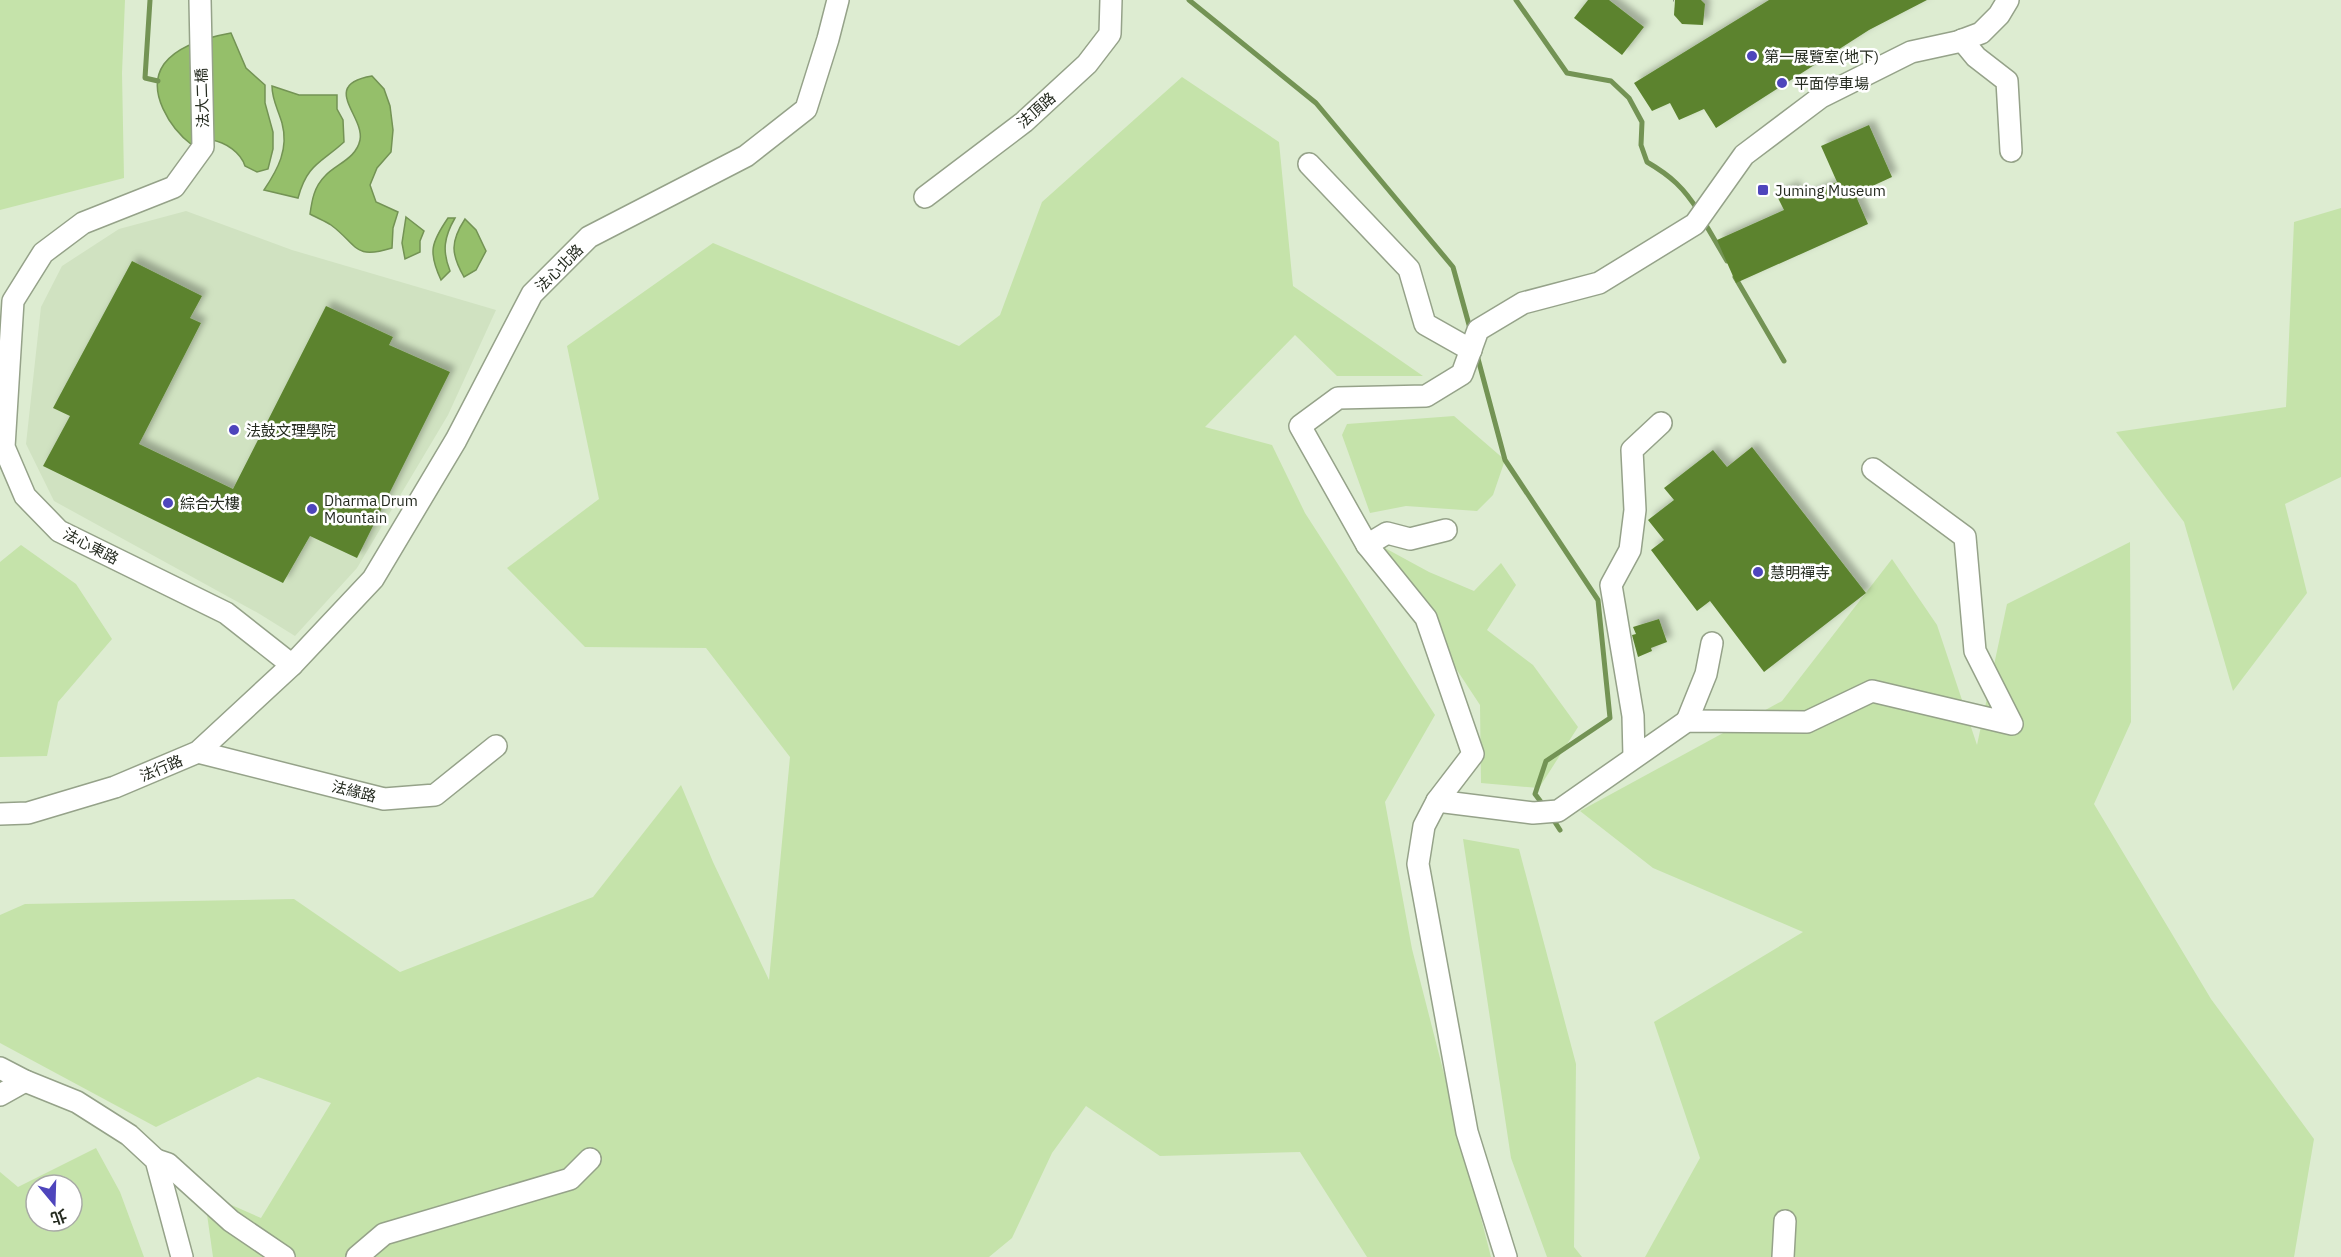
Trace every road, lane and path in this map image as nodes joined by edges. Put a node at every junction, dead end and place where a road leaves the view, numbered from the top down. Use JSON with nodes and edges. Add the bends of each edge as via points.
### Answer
{"nodes":[{"id":1,"x":200,"y":0,"type":"edge"},
{"id":2,"x":838,"y":0,"type":"edge"},
{"id":3,"x":1111,"y":0,"type":"edge"},
{"id":4,"x":2008,"y":0,"type":"edge"},
{"id":5,"x":1962,"y":40,"type":"junction"},
{"id":6,"x":2011,"y":151,"type":"dead end"},
{"id":7,"x":1309,"y":164,"type":"dead end"},
{"id":8,"x":174,"y":187,"type":"joint"},
{"id":9,"x":926,"y":197,"type":"dead end"},
{"id":10,"x":1471,"y":350,"type":"junction"},
{"id":11,"x":1661,"y":423,"type":"dead end"},
{"id":12,"x":1873,"y":469,"type":"dead end"},
{"id":13,"x":1446,"y":530,"type":"dead end"},
{"id":14,"x":1367,"y":544,"type":"junction"},
{"id":15,"x":1712,"y":643,"type":"dead end"},
{"id":16,"x":292,"y":665,"type":"junction"},
{"id":17,"x":1687,"y":721,"type":"junction"},
{"id":18,"x":496,"y":746,"type":"dead end"},
{"id":19,"x":198,"y":752,"type":"junction"},
{"id":20,"x":1634,"y":757,"type":"junction"},
{"id":21,"x":1437,"y":801,"type":"junction"},
{"id":22,"x":0,"y":814,"type":"edge"},
{"id":23,"x":0,"y":1068,"type":"edge"},
{"id":24,"x":25,"y":1081,"type":"junction"},
{"id":25,"x":0,"y":1095,"type":"edge"},
{"id":26,"x":590,"y":1159,"type":"dead end"},
{"id":27,"x":156,"y":1160,"type":"junction"},
{"id":28,"x":1785,"y":1221,"type":"dead end"},
{"id":29,"x":182,"y":1257,"type":"edge"},
{"id":30,"x":284,"y":1257,"type":"edge"},
{"id":31,"x":357,"y":1257,"type":"edge"},
{"id":32,"x":1506,"y":1257,"type":"edge"},
{"id":33,"x":1783,"y":1257,"type":"edge"}],
"edges":[{"from":1,"to":8,"type":"street","name":"法大二橋","via":[[203,147]]},
{"from":2,"to":16,"type":"street","name":"法心北路","via":[[806,109],[746,156],[589,237],[532,294],[456,440],[373,579]]},
{"from":3,"to":9,"type":"street","name":"法頂路","via":[[1110,34],[1087,64],[1024,122]]},
{"from":4,"to":5,"type":"street","via":[[2000,15],[1981,33]]},
{"from":5,"to":6,"type":"street","via":[[1976,57],[2007,81]]},
{"from":5,"to":10,"type":"street","via":[[1911,52],[1821,97],[1744,155],[1695,224],[1599,283],[1523,303],[1478,330]]},
{"from":7,"to":10,"type":"street","via":[[1409,269],[1425,324]]},
{"from":8,"to":16,"type":"street","name":"法心東路","via":[[83,223],[43,253],[13,301],[4,447],[26,496],[59,531],[226,613]]},
{"from":10,"to":14,"type":"street","via":[[1462,374],[1426,396],[1338,398],[1300,426]]},
{"from":11,"to":20,"type":"street","via":[[1632,450],[1635,510],[1630,550],[1611,585],[1633,716]]},
{"from":12,"to":17,"type":"street","via":[[1965,537],[1975,651],[2012,724],[1872,691],[1807,722]]},
{"from":13,"to":14,"type":"street","via":[[1410,539],[1387,533]]},
{"from":14,"to":21,"type":"street","via":[[1426,618],[1473,754]]},
{"from":15,"to":17,"type":"street","via":[[1706,674]]},
{"from":16,"to":19,"type":"street","name":"法行路"},
{"from":17,"to":20,"type":"street"},
{"from":18,"to":19,"type":"street","name":"法緣路","via":[[435,795],[384,799]]},
{"from":19,"to":22,"type":"street","name":"法行路","via":[[115,787],[28,813]]},
{"from":20,"to":21,"type":"street","via":[[1558,811],[1533,813]]},
{"from":21,"to":32,"type":"street","via":[[1424,826],[1418,864],[1467,1132]]},
{"from":23,"to":24,"type":"street"},
{"from":24,"to":25,"type":"street"},
{"from":24,"to":27,"type":"street","via":[[77,1102],[129,1135]]},
{"from":26,"to":31,"type":"street","via":[[570,1179],[384,1234]]},
{"from":27,"to":29,"type":"street"},
{"from":27,"to":30,"type":"street","via":[[168,1164],[231,1221]]},
{"from":28,"to":33,"type":"street"}]}
